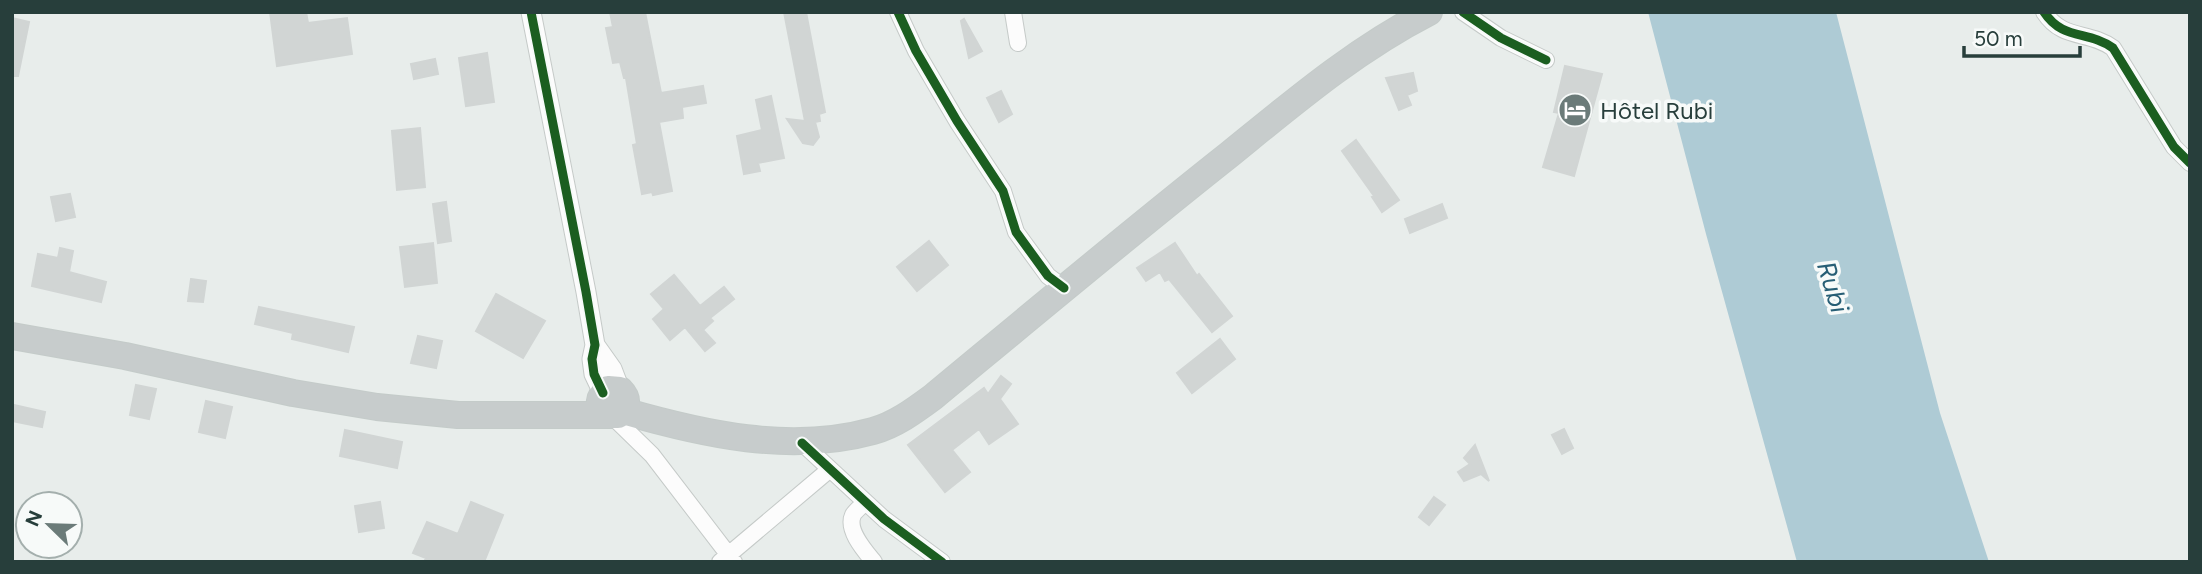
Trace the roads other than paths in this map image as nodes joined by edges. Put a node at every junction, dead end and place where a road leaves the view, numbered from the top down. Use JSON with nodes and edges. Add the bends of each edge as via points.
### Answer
{"nodes":[{"id":1,"x":531,"y":12,"type":"edge"},
{"id":2,"x":898,"y":12,"type":"edge"},
{"id":3,"x":1013,"y":12,"type":"edge"},
{"id":4,"x":1429,"y":12,"type":"edge"},
{"id":5,"x":1463,"y":12,"type":"edge"},
{"id":6,"x":2043,"y":12,"type":"edge"},
{"id":7,"x":1018,"y":43,"type":"dead end"},
{"id":8,"x":1546,"y":60,"type":"dead end"},
{"id":9,"x":2190,"y":163,"type":"edge"},
{"id":10,"x":1064,"y":288,"type":"junction"},
{"id":11,"x":12,"y":336,"type":"edge"},
{"id":12,"x":611,"y":404,"type":"junction"},
{"id":13,"x":802,"y":443,"type":"junction"},
{"id":14,"x":829,"y":470,"type":"junction"},
{"id":15,"x":865,"y":502,"type":"junction"},
{"id":16,"x":728,"y":559,"type":"edge"},
{"id":17,"x":874,"y":562,"type":"edge"},
{"id":18,"x":942,"y":562,"type":"edge"}],
"edges":[{"from":1,"to":12,"type":"street","via":[[595,345],[612,369]]},
{"from":2,"to":10,"type":"street","via":[[957,121],[1003,191],[1019,238],[1048,276]]},
{"from":3,"to":7,"type":"street"},
{"from":4,"to":10,"type":"highway","via":[[1388,33],[1330,73]]},
{"from":5,"to":8,"type":"street"},
{"from":6,"to":9,"type":"street","via":[[2060,30],[2113,48],[2174,147]]},
{"from":10,"to":13,"type":"highway","via":[[905,417],[874,431]]},
{"from":11,"to":12,"type":"highway","via":[[377,407],[458,415],[540,416],[581,399]]},
{"from":12,"to":13,"type":"highway","via":[[689,430]]},
{"from":12,"to":16,"type":"street"},
{"from":13,"to":14,"type":"street"},
{"from":14,"to":15,"type":"street"},
{"from":14,"to":16,"type":"street"},
{"from":15,"to":17,"type":"street","via":[[853,516],[852,526]]},
{"from":15,"to":18,"type":"street"}]}
